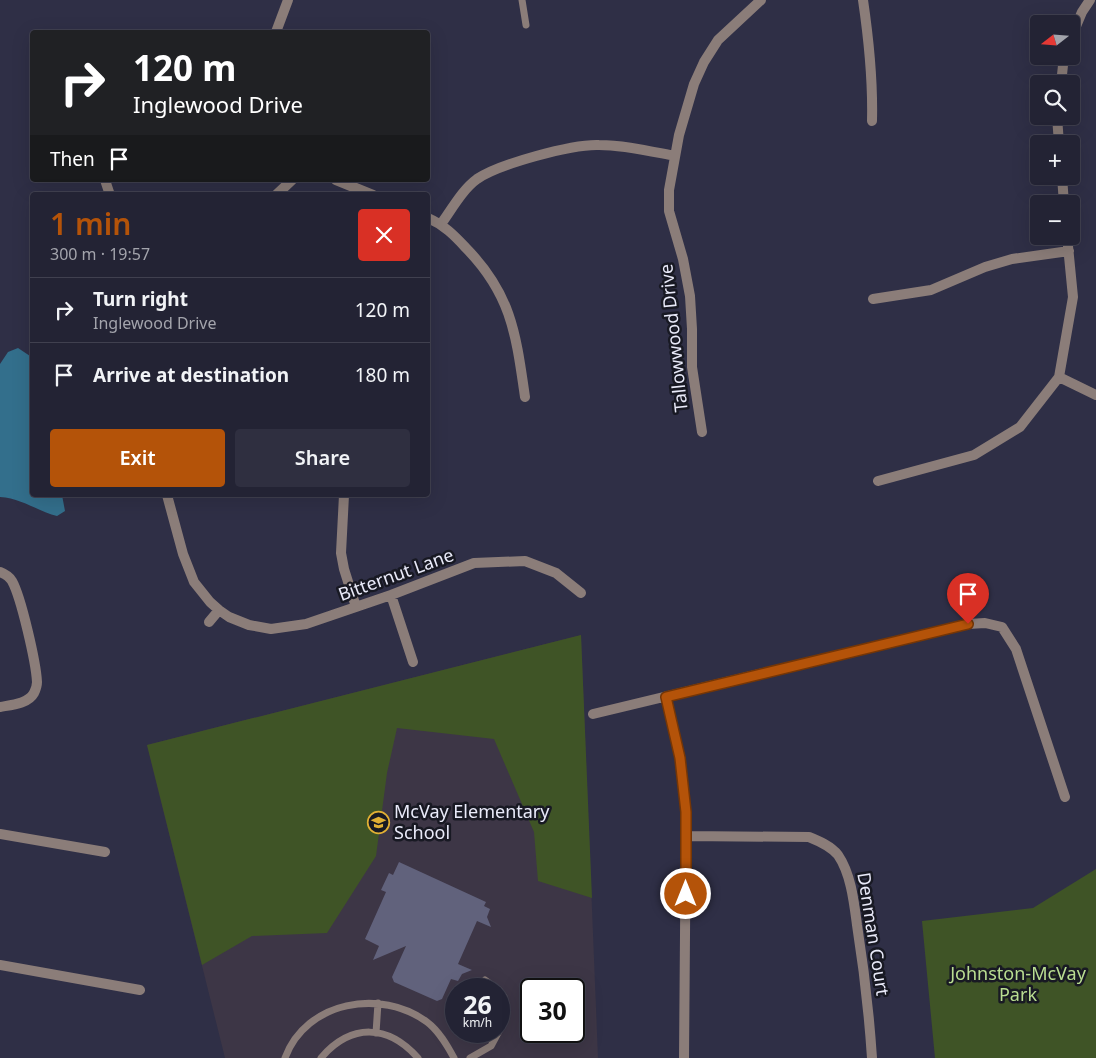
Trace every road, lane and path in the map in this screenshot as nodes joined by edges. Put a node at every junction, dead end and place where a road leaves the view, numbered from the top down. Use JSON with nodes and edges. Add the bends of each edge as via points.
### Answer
{"nodes":[{"id":1,"x":288,"y":0,"type":"edge"},
{"id":2,"x":522,"y":0,"type":"edge"},
{"id":3,"x":761,"y":0,"type":"edge"},
{"id":4,"x":863,"y":0,"type":"edge"},
{"id":5,"x":1090,"y":0,"type":"edge"},
{"id":6,"x":1080,"y":17,"type":"edge"},
{"id":7,"x":526,"y":26,"type":"dead end"},
{"id":8,"x":277,"y":30,"type":"edge"},
{"id":9,"x":872,"y":121,"type":"dead end"},
{"id":10,"x":675,"y":156,"type":"junction"},
{"id":11,"x":290,"y":182,"type":"edge"},
{"id":12,"x":341,"y":182,"type":"edge"},
{"id":13,"x":279,"y":192,"type":"edge"},
{"id":14,"x":366,"y":192,"type":"edge"},
{"id":15,"x":430,"y":219,"type":"edge"},
{"id":16,"x":441,"y":224,"type":"junction"},
{"id":17,"x":1068,"y":245,"type":"edge"},
{"id":18,"x":1069,"y":251,"type":"junction"},
{"id":19,"x":873,"y":299,"type":"dead end"},
{"id":20,"x":1059,"y":377,"type":"junction"},
{"id":21,"x":1096,"y":395,"type":"edge"},
{"id":22,"x":525,"y":397,"type":"dead end"},
{"id":23,"x":702,"y":432,"type":"dead end"},
{"id":24,"x":878,"y":482,"type":"dead end"},
{"id":25,"x":168,"y":497,"type":"edge"},
{"id":26,"x":344,"y":497,"type":"edge"},
{"id":27,"x":0,"y":572,"type":"edge"},
{"id":28,"x":582,"y":593,"type":"dead end"},
{"id":29,"x":391,"y":595,"type":"junction"},
{"id":30,"x":356,"y":607,"type":"junction"},
{"id":31,"x":219,"y":610,"type":"junction"},
{"id":32,"x":209,"y":622,"type":"dead end"},
{"id":33,"x":413,"y":662,"type":"dead end"},
{"id":34,"x":666,"y":697,"type":"junction"},
{"id":35,"x":0,"y":708,"type":"edge"},
{"id":36,"x":593,"y":714,"type":"dead end"},
{"id":37,"x":1065,"y":797,"type":"dead end"},
{"id":38,"x":0,"y":834,"type":"edge"},
{"id":39,"x":686,"y":836,"type":"junction"},
{"id":40,"x":105,"y":852,"type":"dead end"},
{"id":41,"x":0,"y":965,"type":"edge"},
{"id":42,"x":140,"y":990,"type":"dead end"},
{"id":43,"x":378,"y":1003,"type":"junction"},
{"id":44,"x":376,"y":1033,"type":"junction"},
{"id":45,"x":493,"y":1043,"type":"edge"},
{"id":46,"x":285,"y":1058,"type":"edge"},
{"id":47,"x":321,"y":1058,"type":"edge"},
{"id":48,"x":418,"y":1058,"type":"edge"},
{"id":49,"x":454,"y":1058,"type":"edge"},
{"id":50,"x":470,"y":1058,"type":"edge"},
{"id":51,"x":684,"y":1058,"type":"edge"},
{"id":52,"x":872,"y":1058,"type":"edge"}],
"edges":[{"from":1,"to":8,"type":"street"},
{"from":2,"to":7,"type":"lane"},
{"from":3,"to":10,"type":"street","name":"Tallowwood Drive","via":[[718,40],[704,62],[694,84]]},
{"from":4,"to":9,"type":"street","via":[[873,90]]},
{"from":5,"to":6,"type":"street"},
{"from":10,"to":16,"type":"street","via":[[624,146],[597,145],[513,163],[478,178]]},
{"from":10,"to":23,"type":"street","name":"Tallowwood Drive","via":[[669,211],[690,296],[692,367]]},
{"from":11,"to":13,"type":"street"},
{"from":12,"to":14,"type":"street"},
{"from":15,"to":16,"type":"street"},
{"from":16,"to":22,"type":"street","via":[[483,265],[509,312],[518,344]]},
{"from":17,"to":18,"type":"street"},
{"from":18,"to":19,"type":"street","via":[[1012,259],[931,290]]},
{"from":18,"to":20,"type":"street","via":[[1073,297]]},
{"from":20,"to":21,"type":"street"},
{"from":20,"to":24,"type":"street","via":[[1020,427],[974,455]]},
{"from":25,"to":31,"type":"street","name":"Bitternut Lane","via":[[188,570]]},
{"from":26,"to":30,"type":"street","via":[[341,553]]},
{"from":27,"to":35,"type":"street","via":[[13,582],[28,634],[37,684],[27,700]]},
{"from":28,"to":29,"type":"street","name":"Bitternut Lane","via":[[556,573],[526,561],[474,563]]},
{"from":29,"to":30,"type":"street","name":"Bitternut Lane"},
{"from":29,"to":33,"type":"street"},
{"from":30,"to":31,"type":"street","name":"Bitternut Lane","via":[[306,624],[271,629],[239,622]]},
{"from":31,"to":32,"type":"street"},
{"from":34,"to":36,"type":"street"},
{"from":34,"to":37,"type":"street","via":[[968,624],[985,623],[1002,628],[1018,653]]},
{"from":34,"to":39,"type":"street","via":[[680,758]]},
{"from":38,"to":40,"type":"street"},
{"from":39,"to":51,"type":"street"},
{"from":39,"to":52,"type":"street","name":"Denman Court","via":[[809,837],[837,853],[846,869],[854,907],[864,969]]},
{"from":41,"to":42,"type":"street"},
{"from":43,"to":44,"type":"lane"},
{"from":43,"to":46,"type":"lane","via":[[343,1006],[322,1016],[304,1030]]},
{"from":43,"to":49,"type":"lane","via":[[402,1008],[428,1022]]},
{"from":44,"to":47,"type":"lane","via":[[352,1035],[335,1044]]},
{"from":44,"to":48,"type":"lane","via":[[389,1035],[406,1045]]},
{"from":45,"to":50,"type":"lane"}]}
